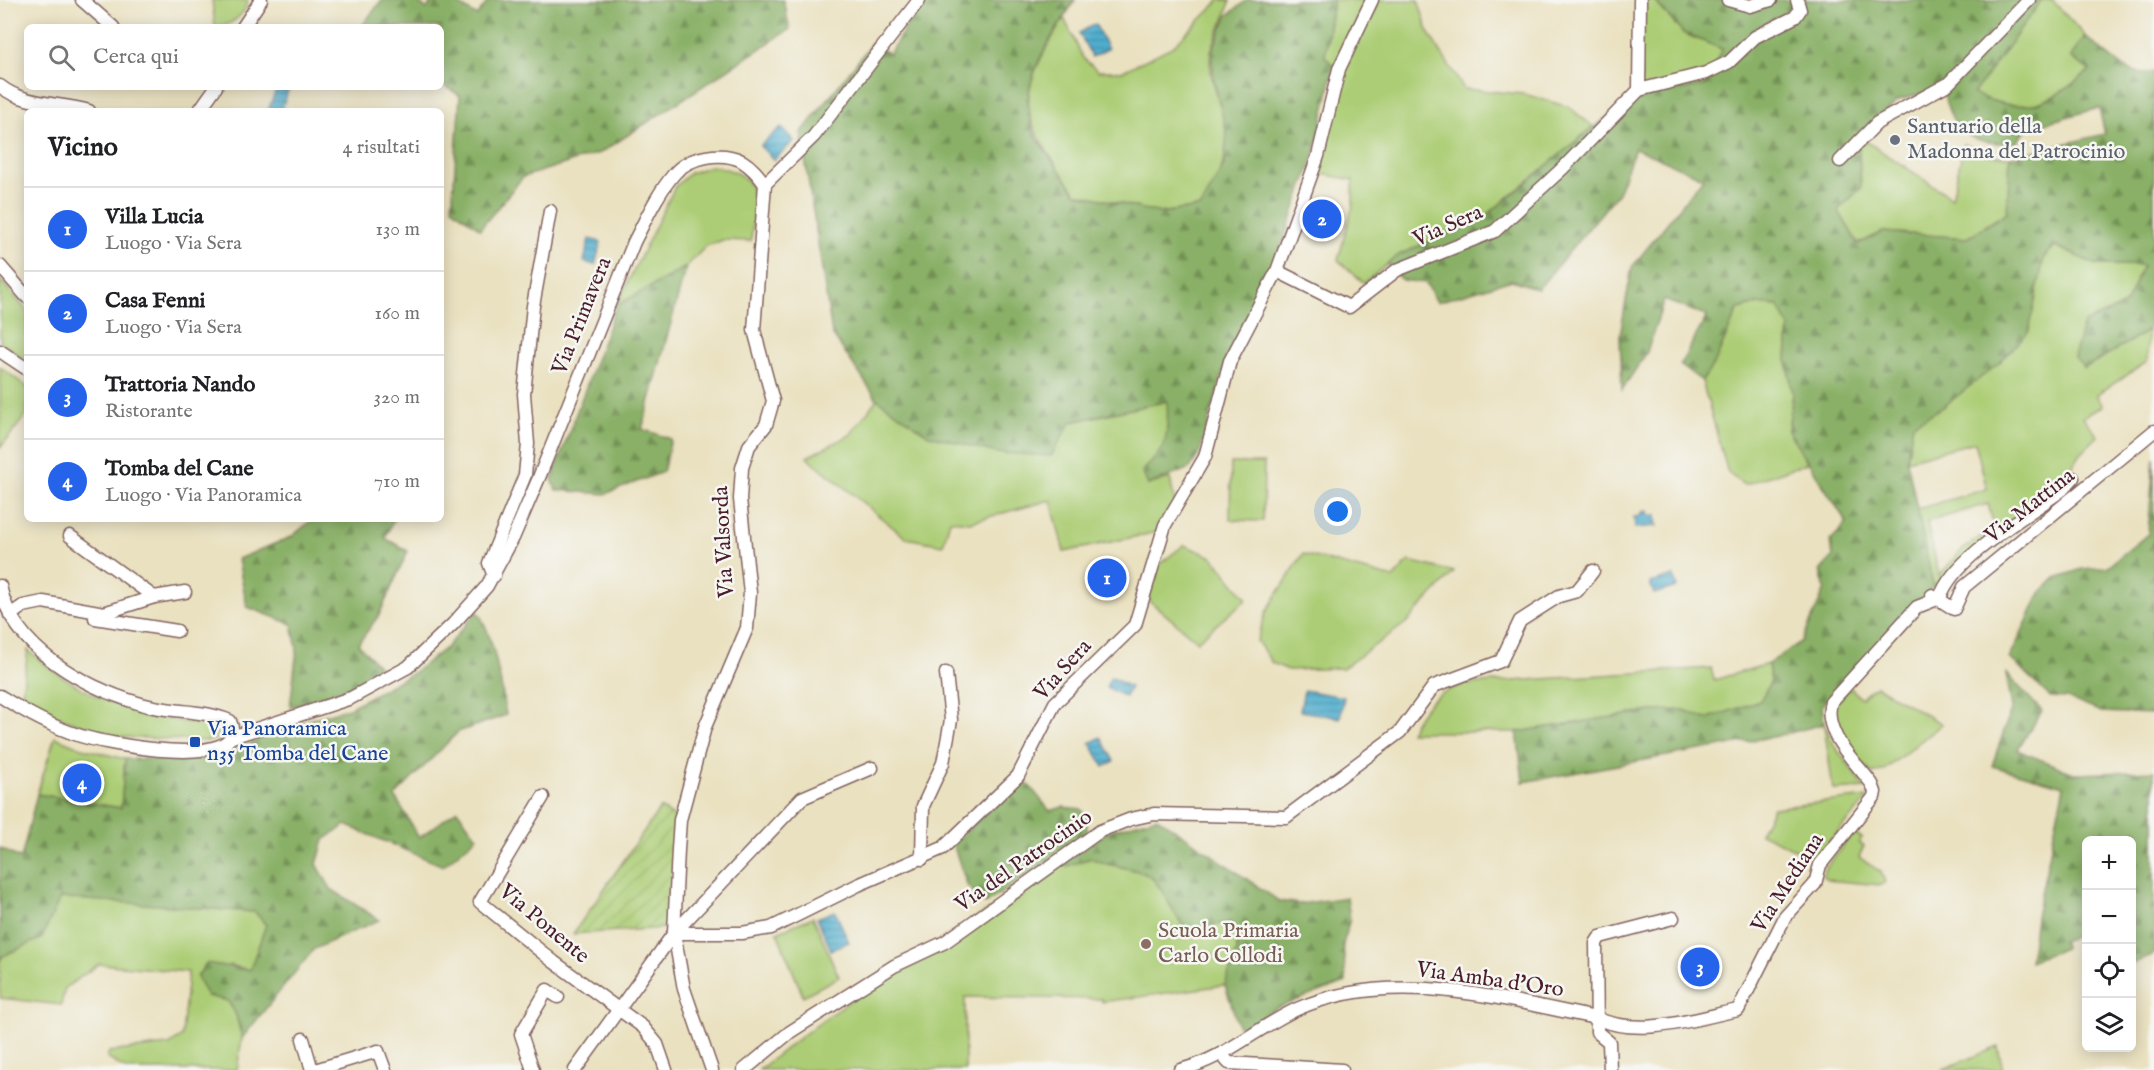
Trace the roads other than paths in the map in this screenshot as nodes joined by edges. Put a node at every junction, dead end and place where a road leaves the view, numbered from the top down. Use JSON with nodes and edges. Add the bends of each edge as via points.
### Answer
{"nodes":[{"id":1,"x":82,"y":0,"type":"edge"},
{"id":2,"x":261,"y":0,"type":"edge"},
{"id":3,"x":920,"y":0,"type":"edge"},
{"id":4,"x":1372,"y":0,"type":"edge"},
{"id":5,"x":1640,"y":0,"type":"edge"},
{"id":6,"x":1728,"y":0,"type":"edge"},
{"id":7,"x":1771,"y":0,"type":"edge"},
{"id":8,"x":1797,"y":0,"type":"edge"},
{"id":9,"x":2029,"y":0,"type":"edge"},
{"id":10,"x":109,"y":24,"type":"edge"},
{"id":11,"x":245,"y":24,"type":"edge"},
{"id":12,"x":0,"y":86,"type":"edge"},
{"id":13,"x":214,"y":90,"type":"edge"},
{"id":14,"x":1640,"y":94,"type":"junction"},
{"id":15,"x":74,"y":108,"type":"edge"},
{"id":16,"x":201,"y":108,"type":"edge"},
{"id":17,"x":1902,"y":109,"type":"junction"},
{"id":18,"x":1895,"y":121,"type":"dead end"},
{"id":19,"x":1840,"y":161,"type":"dead end"},
{"id":20,"x":765,"y":184,"type":"junction"},
{"id":21,"x":550,"y":211,"type":"dead end"},
{"id":22,"x":0,"y":266,"type":"edge"},
{"id":23,"x":1277,"y":271,"type":"junction"},
{"id":24,"x":24,"y":294,"type":"edge"},
{"id":25,"x":0,"y":351,"type":"edge"},
{"id":26,"x":24,"y":367,"type":"edge"},
{"id":27,"x":2154,"y":431,"type":"edge"},
{"id":28,"x":2073,"y":478,"type":"dead end"},
{"id":29,"x":70,"y":536,"type":"dead end"},
{"id":30,"x":1593,"y":572,"type":"dead end"},
{"id":31,"x":494,"y":576,"type":"junction"},
{"id":32,"x":0,"y":586,"type":"edge"},
{"id":33,"x":185,"y":592,"type":"dead end"},
{"id":34,"x":1934,"y":596,"type":"junction"},
{"id":35,"x":154,"y":597,"type":"junction"},
{"id":36,"x":36,"y":603,"type":"junction"},
{"id":37,"x":10,"y":615,"type":"junction"},
{"id":38,"x":177,"y":631,"type":"dead end"},
{"id":39,"x":946,"y":673,"type":"dead end"},
{"id":40,"x":0,"y":696,"type":"edge"},
{"id":41,"x":232,"y":737,"type":"junction"},
{"id":42,"x":872,"y":768,"type":"dead end"},
{"id":43,"x":1872,"y":784,"type":"joint"},
{"id":44,"x":543,"y":797,"type":"dead end"},
{"id":45,"x":922,"y":859,"type":"junction"},
{"id":46,"x":1673,"y":918,"type":"dead end"},
{"id":47,"x":674,"y":933,"type":"junction"},
{"id":48,"x":558,"y":997,"type":"dead end"},
{"id":49,"x":618,"y":1010,"type":"junction"},
{"id":50,"x":1738,"y":1010,"type":"joint"},
{"id":51,"x":1596,"y":1018,"type":"junction"},
{"id":52,"x":303,"y":1039,"type":"dead end"},
{"id":53,"x":1222,"y":1056,"type":"junction"},
{"id":54,"x":314,"y":1070,"type":"edge"},
{"id":55,"x":385,"y":1070,"type":"edge"},
{"id":56,"x":533,"y":1070,"type":"edge"},
{"id":57,"x":575,"y":1070,"type":"edge"},
{"id":58,"x":666,"y":1070,"type":"edge"},
{"id":59,"x":712,"y":1070,"type":"edge"},
{"id":60,"x":744,"y":1070,"type":"edge"},
{"id":61,"x":1180,"y":1070,"type":"edge"},
{"id":62,"x":1342,"y":1070,"type":"edge"},
{"id":63,"x":1610,"y":1070,"type":"edge"}],
"edges":[{"from":1,"to":10,"type":"street"},
{"from":2,"to":11,"type":"street"},
{"from":3,"to":20,"type":"street","via":[[814,136]]},
{"from":4,"to":23,"type":"street","name":"Via Sera","via":[[1339,69],[1318,156]]},
{"from":5,"to":14,"type":"street"},
{"from":6,"to":7,"type":"street","via":[[1750,6]]},
{"from":8,"to":14,"type":"street","via":[[1800,10],[1795,17],[1755,37],[1729,62]]},
{"from":9,"to":17,"type":"street","via":[[1948,84]]},
{"from":12,"to":15,"type":"street","via":[[27,99]]},
{"from":13,"to":16,"type":"street"},
{"from":14,"to":23,"type":"street","name":"Via Sera","via":[[1495,231],[1398,270],[1349,307]]},
{"from":17,"to":18,"type":"street"},
{"from":17,"to":19,"type":"street","via":[[1877,123]]},
{"from":20,"to":31,"type":"street","name":"Via Primavera","via":[[747,164],[720,155],[696,159],[675,172],[658,196],[634,242],[538,480]]},
{"from":20,"to":47,"type":"street","name":"Via Valsorda","via":[[754,330],[773,401],[766,425],[749,446],[742,468],[740,499],[750,592],[747,628],[705,727],[680,820]]},
{"from":21,"to":31,"type":"street","name":"Via Primavera","via":[[533,306],[524,394],[528,444],[525,475],[489,563]]},
{"from":22,"to":24,"type":"street"},
{"from":23,"to":45,"type":"street","name":"Via Sera","via":[[1230,361],[1205,457],[1165,525],[1135,625],[1055,703],[1018,776],[943,849]]},
{"from":25,"to":26,"type":"street"},
{"from":27,"to":34,"type":"street","name":"Via Mattina","via":[[1964,587],[1954,609]]},
{"from":28,"to":34,"type":"street","name":"Via Mattina","via":[[1967,559]]},
{"from":29,"to":35,"type":"street"},
{"from":30,"to":60,"type":"street","name":"Via del Patrocinio","via":[[1577,591],[1559,596],[1520,621],[1501,661],[1434,686],[1400,732],[1286,817],[1154,814],[1100,831],[945,942],[894,966],[790,1032]]},
{"from":31,"to":41,"type":"street","name":"Via Primavera","via":[[453,624],[408,667],[351,698]]},
{"from":32,"to":37,"type":"street"},
{"from":33,"to":35,"type":"street"},
{"from":34,"to":43,"type":"street","name":"Via Mattina","via":[[1917,607],[1831,702],[1828,713],[1835,736]]},
{"from":35,"to":36,"type":"street","via":[[104,613]]},
{"from":36,"to":37,"type":"street"},
{"from":36,"to":38,"type":"street","via":[[76,615]]},
{"from":37,"to":41,"type":"street","via":[[27,639],[75,675],[141,704],[230,721]]},
{"from":39,"to":45,"type":"street","via":[[951,720],[943,763],[923,806]]},
{"from":40,"to":41,"type":"street","name":"Via Primavera","via":[[49,725],[110,744],[212,750]]},
{"from":42,"to":47,"type":"street","via":[[802,798]]},
{"from":43,"to":50,"type":"street","name":"Via Mediana","via":[[1875,792],[1871,803],[1820,865],[1815,884],[1785,917]]},
{"from":44,"to":49,"type":"street","name":"Via Ponente","via":[[480,902]]},
{"from":45,"to":47,"type":"street","name":"Via Sera","via":[[771,928],[742,933]]},
{"from":46,"to":51,"type":"street","name":"Via Amba d'Oro","via":[[1600,937],[1596,943]]},
{"from":47,"to":49,"type":"street"},
{"from":47,"to":59,"type":"street","name":"Via Valsorda","via":[[684,988]]},
{"from":48,"to":56,"type":"street","via":[[547,990],[521,1034]]},
{"from":49,"to":57,"type":"street"},
{"from":49,"to":58,"type":"street","via":[[643,1027],[657,1044]]},
{"from":50,"to":51,"type":"street","name":"Via Amba d'Oro","via":[[1655,1027],[1610,1024]]},
{"from":51,"to":53,"type":"street","name":"Via Amba d'Oro","via":[[1423,989],[1378,989],[1340,995],[1297,1009]]},
{"from":51,"to":63,"type":"street","via":[[1597,1032],[1609,1042]]},
{"from":52,"to":54,"type":"street"},
{"from":53,"to":61,"type":"street","name":"Via Amba d'Oro"},
{"from":53,"to":62,"type":"street","via":[[1229,1063]]},
{"from":54,"to":55,"type":"street","via":[[378,1051]]}]}
